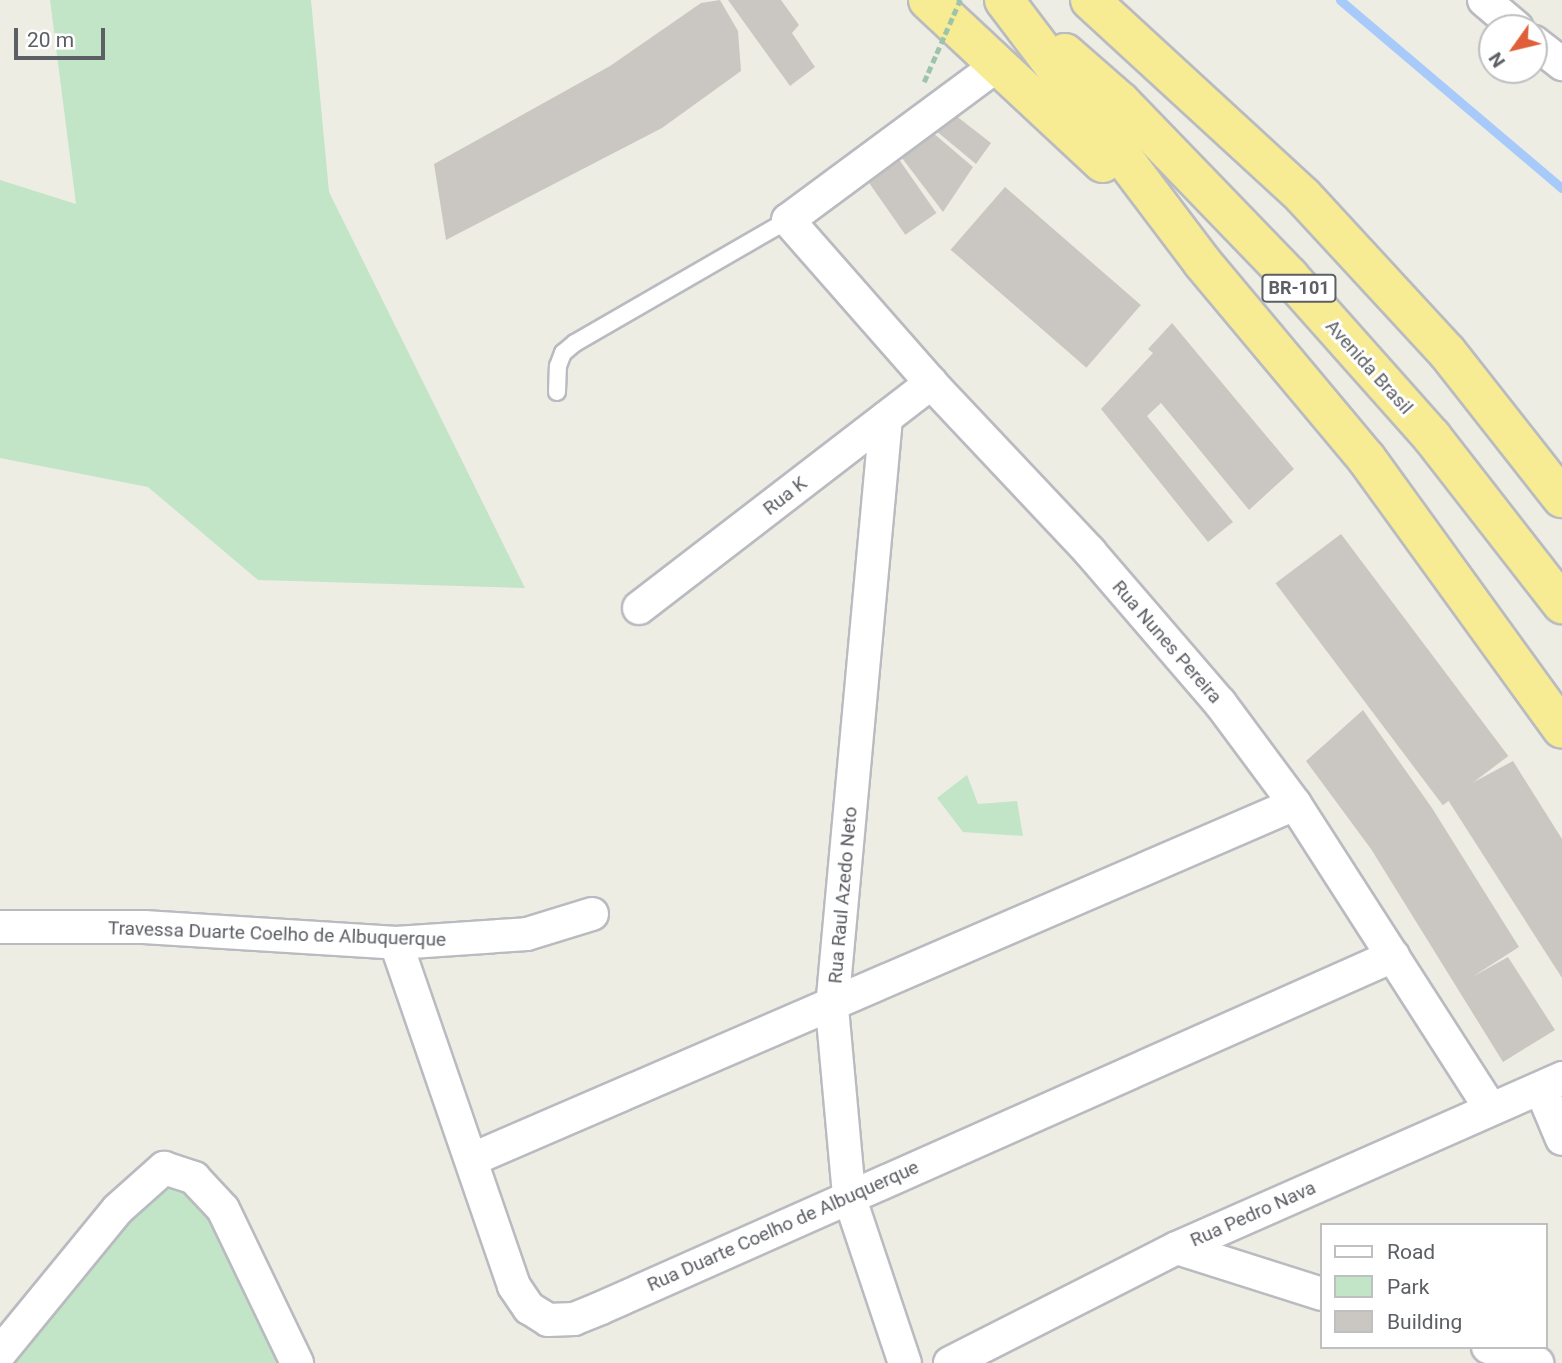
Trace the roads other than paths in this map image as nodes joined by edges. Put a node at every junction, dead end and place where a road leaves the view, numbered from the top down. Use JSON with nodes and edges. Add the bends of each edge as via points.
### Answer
{"nodes":[{"id":1,"x":928,"y":0,"type":"edge"},
{"id":2,"x":1005,"y":0,"type":"edge"},
{"id":3,"x":1090,"y":0,"type":"edge"},
{"id":4,"x":1484,"y":0,"type":"edge"},
{"id":5,"x":1500,"y":14,"type":"edge"},
{"id":6,"x":1548,"y":53,"type":"edge"},
{"id":7,"x":999,"y":64,"type":"junction"},
{"id":8,"x":1562,"y":64,"type":"edge"},
{"id":9,"x":788,"y":220,"type":"junction"},
{"id":10,"x":1202,"y":262,"type":"junction"},
{"id":11,"x":931,"y":383,"type":"junction"},
{"id":12,"x":557,"y":392,"type":"dead end"},
{"id":13,"x":886,"y":418,"type":"junction"},
{"id":14,"x":1562,"y":498,"type":"edge"},
{"id":15,"x":1562,"y":604,"type":"edge"},
{"id":16,"x":639,"y":608,"type":"dead end"},
{"id":17,"x":1562,"y":729,"type":"edge"},
{"id":18,"x":1295,"y":804,"type":"junction"},
{"id":19,"x":592,"y":914,"type":"dead end"},
{"id":20,"x":0,"y":927,"type":"edge"},
{"id":21,"x":396,"y":943,"type":"junction"},
{"id":22,"x":1393,"y":956,"type":"junction"},
{"id":23,"x":832,"y":1007,"type":"junction"},
{"id":24,"x":1551,"y":1084,"type":"edge"},
{"id":25,"x":1490,"y":1108,"type":"junction"},
{"id":26,"x":1562,"y":1139,"type":"edge"},
{"id":27,"x":473,"y":1159,"type":"junction"},
{"id":28,"x":849,"y":1196,"type":"junction"},
{"id":29,"x":1177,"y":1248,"type":"junction"},
{"id":30,"x":1320,"y":1293,"type":"edge"},
{"id":31,"x":1494,"y":1349,"type":"edge"},
{"id":32,"x":0,"y":1353,"type":"edge"},
{"id":33,"x":297,"y":1363,"type":"edge"},
{"id":34,"x":905,"y":1363,"type":"edge"},
{"id":35,"x":950,"y":1363,"type":"edge"},
{"id":36,"x":1537,"y":1363,"type":"edge"}],
"edges":[{"from":1,"to":7,"type":"highway"},
{"from":2,"to":10,"type":"highway"},
{"from":2,"to":15,"type":"highway","name":"Avenida Brasil","number":"BR-101","via":[[1121,103],[1289,276],[1432,438]]},
{"from":3,"to":14,"type":"highway","number":"BR-101","via":[[1303,196],[1447,352]]},
{"from":4,"to":5,"type":"street"},
{"from":6,"to":8,"type":"street"},
{"from":7,"to":9,"type":"street"},
{"from":7,"to":10,"type":"highway"},
{"from":9,"to":11,"type":"street","name":"Rua Nunes Pereira"},
{"from":9,"to":12,"type":"lane","via":[[575,343],[563,353],[558,366]]},
{"from":10,"to":17,"type":"highway","via":[[1366,458]]},
{"from":11,"to":13,"type":"street","name":"Rua K"},
{"from":11,"to":18,"type":"street","name":"Rua Nunes Pereira","via":[[1090,552],[1220,703]]},
{"from":13,"to":16,"type":"street","name":"Rua K"},
{"from":13,"to":23,"type":"street","name":"Rua Raul Azedo Neto"},
{"from":18,"to":22,"type":"street","name":"Rua Nunes Pereira"},
{"from":18,"to":23,"type":"street"},
{"from":19,"to":21,"type":"street","name":"Travessa Duarte Coelho de Albuquerque","via":[[527,934]]},
{"from":20,"to":21,"type":"street","name":"Travessa Duarte Coelho de Albuquerque","via":[[144,927]]},
{"from":21,"to":27,"type":"street","name":"Rua Duarte Coelho de Albuquerque"},
{"from":22,"to":25,"type":"street","name":"Rua Nunes Pereira"},
{"from":22,"to":28,"type":"street","name":"Rua Duarte Coelho de Albuquerque"},
{"from":23,"to":27,"type":"street"},
{"from":23,"to":28,"type":"street","name":"Rua Raul Azedo Neto"},
{"from":24,"to":25,"type":"street","name":"Rua Pedro Nava"},
{"from":24,"to":26,"type":"street"},
{"from":25,"to":29,"type":"street","name":"Rua Pedro Nava"},
{"from":27,"to":28,"type":"street","name":"Rua Duarte Coelho de Albuquerque","via":[[514,1286],[529,1308],[548,1320],[574,1319],[601,1308]]},
{"from":28,"to":34,"type":"street","name":"Rua Raul Azedo Neto"},
{"from":29,"to":30,"type":"street"},
{"from":29,"to":35,"type":"street","name":"Rua Pedro Nava"},
{"from":31,"to":36,"type":"street"},
{"from":32,"to":33,"type":"street","via":[[118,1209],[164,1168],[194,1178],[223,1209]]}]}
